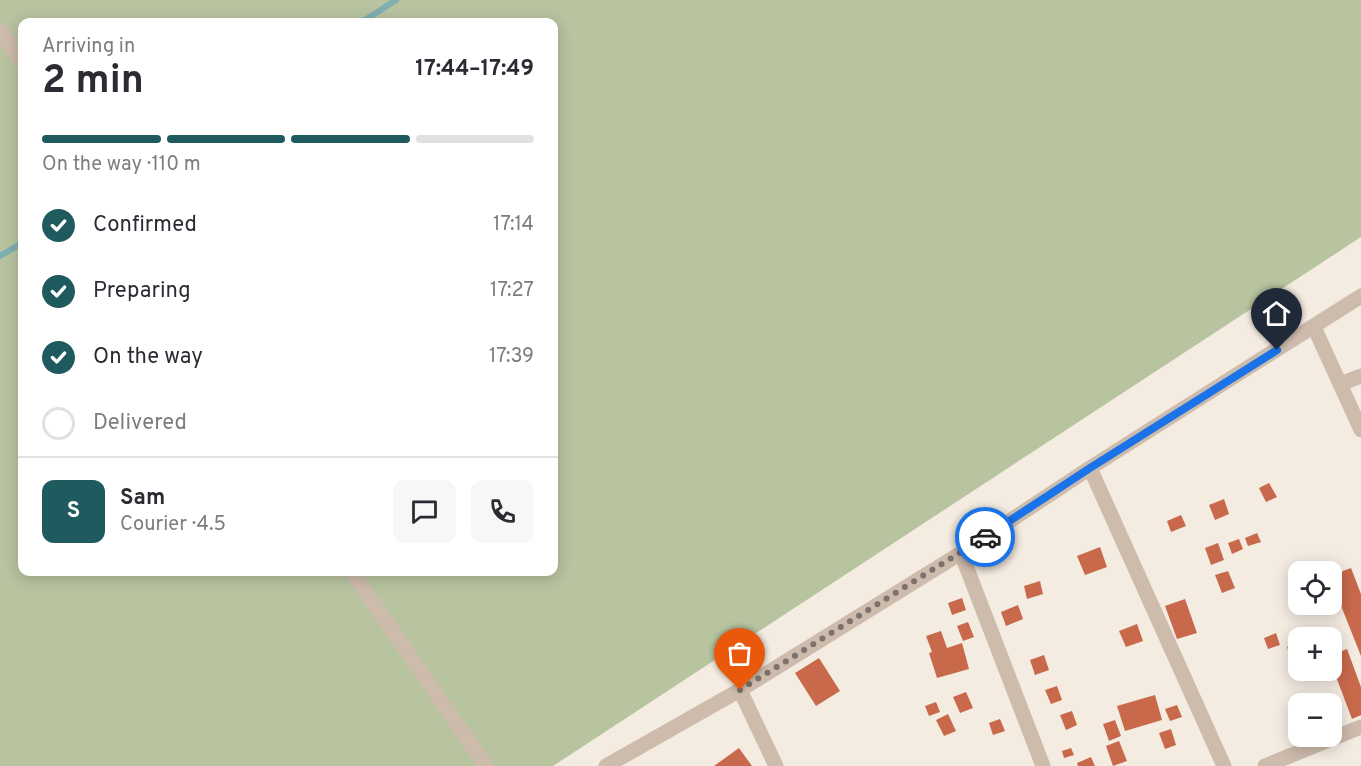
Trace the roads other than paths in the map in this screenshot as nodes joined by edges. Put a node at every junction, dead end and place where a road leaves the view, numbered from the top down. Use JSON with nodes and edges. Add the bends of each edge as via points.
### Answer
{"nodes":[{"id":1,"x":0,"y":30,"type":"edge"},
{"id":2,"x":18,"y":57,"type":"edge"},
{"id":3,"x":1361,"y":296,"type":"edge"},
{"id":4,"x":1314,"y":327,"type":"junction"},
{"id":5,"x":1361,"y":376,"type":"edge"},
{"id":6,"x":1340,"y":384,"type":"junction"},
{"id":7,"x":1361,"y":430,"type":"edge"},
{"id":8,"x":1090,"y":468,"type":"junction"},
{"id":9,"x":960,"y":553,"type":"junction"},
{"id":10,"x":355,"y":576,"type":"edge"},
{"id":11,"x":740,"y":690,"type":"junction"},
{"id":12,"x":1361,"y":728,"type":"edge"},
{"id":13,"x":486,"y":766,"type":"edge"},
{"id":14,"x":606,"y":766,"type":"edge"},
{"id":15,"x":776,"y":766,"type":"edge"},
{"id":16,"x":1043,"y":766,"type":"edge"},
{"id":17,"x":1224,"y":766,"type":"edge"},
{"id":18,"x":1265,"y":766,"type":"edge"}],
"edges":[{"from":1,"to":2,"type":"street"},
{"from":3,"to":4,"type":"street"},
{"from":4,"to":6,"type":"street"},
{"from":4,"to":8,"type":"street"},
{"from":5,"to":6,"type":"street"},
{"from":6,"to":7,"type":"street"},
{"from":8,"to":9,"type":"street"},
{"from":8,"to":17,"type":"street"},
{"from":9,"to":11,"type":"street"},
{"from":9,"to":16,"type":"street"},
{"from":10,"to":13,"type":"street"},
{"from":11,"to":14,"type":"street"},
{"from":11,"to":15,"type":"street"},
{"from":12,"to":18,"type":"street"}]}
